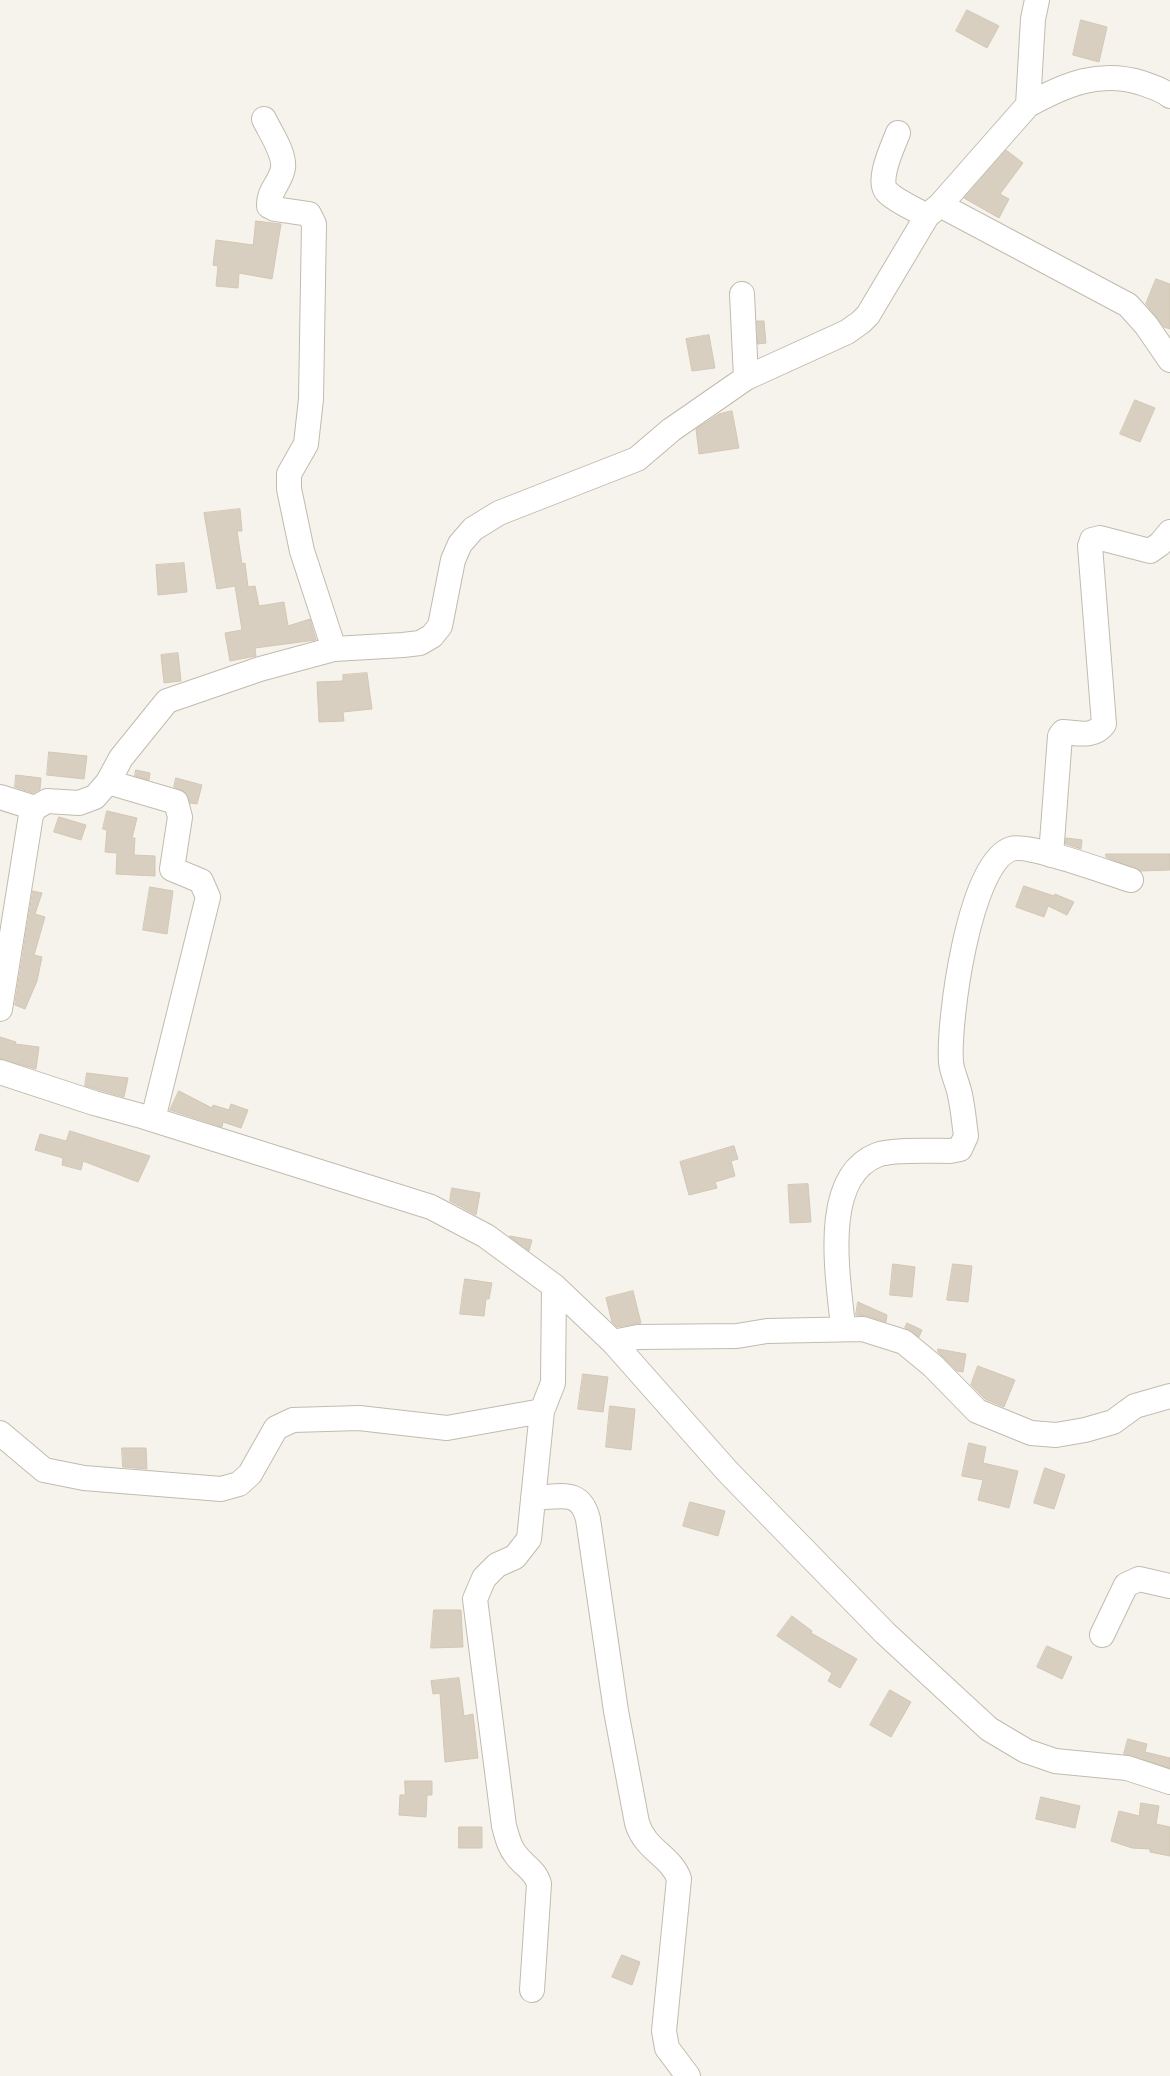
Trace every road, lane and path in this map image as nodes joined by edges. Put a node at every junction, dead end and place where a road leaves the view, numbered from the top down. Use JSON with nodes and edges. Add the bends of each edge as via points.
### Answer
{"nodes":[{"id":1,"x":1037,"y":0,"type":"edge"},
{"id":2,"x":1168,"y":87,"type":"edge"},
{"id":3,"x":1028,"y":106,"type":"junction"},
{"id":4,"x":264,"y":119,"type":"dead end"},
{"id":5,"x":898,"y":133,"type":"dead end"},
{"id":6,"x":934,"y":210,"type":"junction"},
{"id":7,"x":742,"y":294,"type":"dead end"},
{"id":8,"x":1170,"y":360,"type":"edge"},
{"id":9,"x":746,"y":378,"type":"junction"},
{"id":10,"x":1170,"y":532,"type":"edge"},
{"id":11,"x":334,"y":650,"type":"junction"},
{"id":12,"x":108,"y":782,"type":"junction"},
{"id":13,"x":0,"y":797,"type":"edge"},
{"id":14,"x":35,"y":808,"type":"junction"},
{"id":15,"x":1051,"y":855,"type":"junction"},
{"id":16,"x":1131,"y":880,"type":"dead end"},
{"id":17,"x":0,"y":1008,"type":"edge"},
{"id":18,"x":0,"y":1072,"type":"edge"},
{"id":19,"x":153,"y":1119,"type":"junction"},
{"id":20,"x":554,"y":1286,"type":"junction"},
{"id":21,"x":843,"y":1328,"type":"junction"},
{"id":22,"x":613,"y":1342,"type":"junction"},
{"id":23,"x":1170,"y":1396,"type":"edge"},
{"id":24,"x":542,"y":1411,"type":"junction"},
{"id":25,"x":0,"y":1433,"type":"edge"},
{"id":26,"x":534,"y":1498,"type":"junction"},
{"id":27,"x":1170,"y":1586,"type":"edge"},
{"id":28,"x":1102,"y":1635,"type":"dead end"},
{"id":29,"x":1170,"y":1782,"type":"edge"},
{"id":30,"x":532,"y":1990,"type":"dead end"},
{"id":31,"x":688,"y":2076,"type":"edge"}],
"edges":[{"from":1,"to":3,"type":"street"},
{"from":2,"to":3,"type":"street","via":[[1121,77],[1089,79],[1056,90]]},
{"from":3,"to":6,"type":"street"},
{"from":4,"to":11,"type":"street","via":[[280,153],[283,168],[268,198],[269,206],[309,214],[314,224],[311,399],[306,444],[289,474],[302,551]]},
{"from":5,"to":6,"type":"street","via":[[887,160],[883,184],[886,191]]},
{"from":6,"to":8,"type":"street","via":[[1128,305]]},
{"from":6,"to":9,"type":"street","via":[[861,322],[839,336]]},
{"from":7,"to":9,"type":"street"},
{"from":9,"to":11,"type":"street","via":[[679,424],[638,459],[499,513],[473,529],[460,544],[453,560],[440,626],[432,636],[420,643]]},
{"from":10,"to":15,"type":"street","via":[[1150,550],[1100,538],[1092,540],[1104,724],[1099,731],[1090,734],[1063,732],[1060,736]]},
{"from":11,"to":12,"type":"street","via":[[260,669],[168,701],[121,758]]},
{"from":12,"to":14,"type":"street","via":[[95,797],[87,800],[78,803],[47,801]]},
{"from":12,"to":19,"type":"street","via":[[176,802],[180,817],[172,869],[200,881],[208,897]]},
{"from":13,"to":14,"type":"street"},
{"from":14,"to":17,"type":"street","via":[[31,815]]},
{"from":15,"to":16,"type":"street"},
{"from":15,"to":21,"type":"street","via":[[1032,848],[1003,853],[982,888],[963,943],[951,1031],[951,1063],[966,1136],[962,1146],[950,1151],[878,1154],[858,1166],[849,1181],[838,1216],[836,1250]]},
{"from":18,"to":19,"type":"street"},
{"from":19,"to":20,"type":"street","via":[[424,1205],[486,1236]]},
{"from":20,"to":22,"type":"street"},
{"from":20,"to":24,"type":"street","via":[[553,1383]]},
{"from":21,"to":22,"type":"street","via":[[738,1336],[638,1337]]},
{"from":21,"to":23,"type":"street","via":[[864,1329],[904,1342],[922,1355],[977,1411],[1031,1433],[1056,1435],[1085,1430],[1113,1422],[1135,1406]]},
{"from":22,"to":29,"type":"street","via":[[728,1472],[885,1633],[989,1729],[1026,1751],[1055,1762],[1127,1768]]},
{"from":24,"to":25,"type":"street","via":[[447,1428],[359,1418],[293,1420],[276,1428],[250,1474],[239,1484],[221,1489],[84,1478],[44,1470]]},
{"from":24,"to":26,"type":"street"},
{"from":26,"to":30,"type":"street","via":[[530,1538],[516,1556],[498,1565],[484,1578],[476,1599],[504,1826],[516,1855],[532,1871],[539,1884]]},
{"from":26,"to":31,"type":"street","via":[[576,1497],[582,1502],[588,1519],[616,1711],[637,1823],[641,1836],[675,1870],[679,1879],[664,2031],[667,2048]]},
{"from":27,"to":28,"type":"street","via":[[1139,1579],[1126,1585]]}]}
